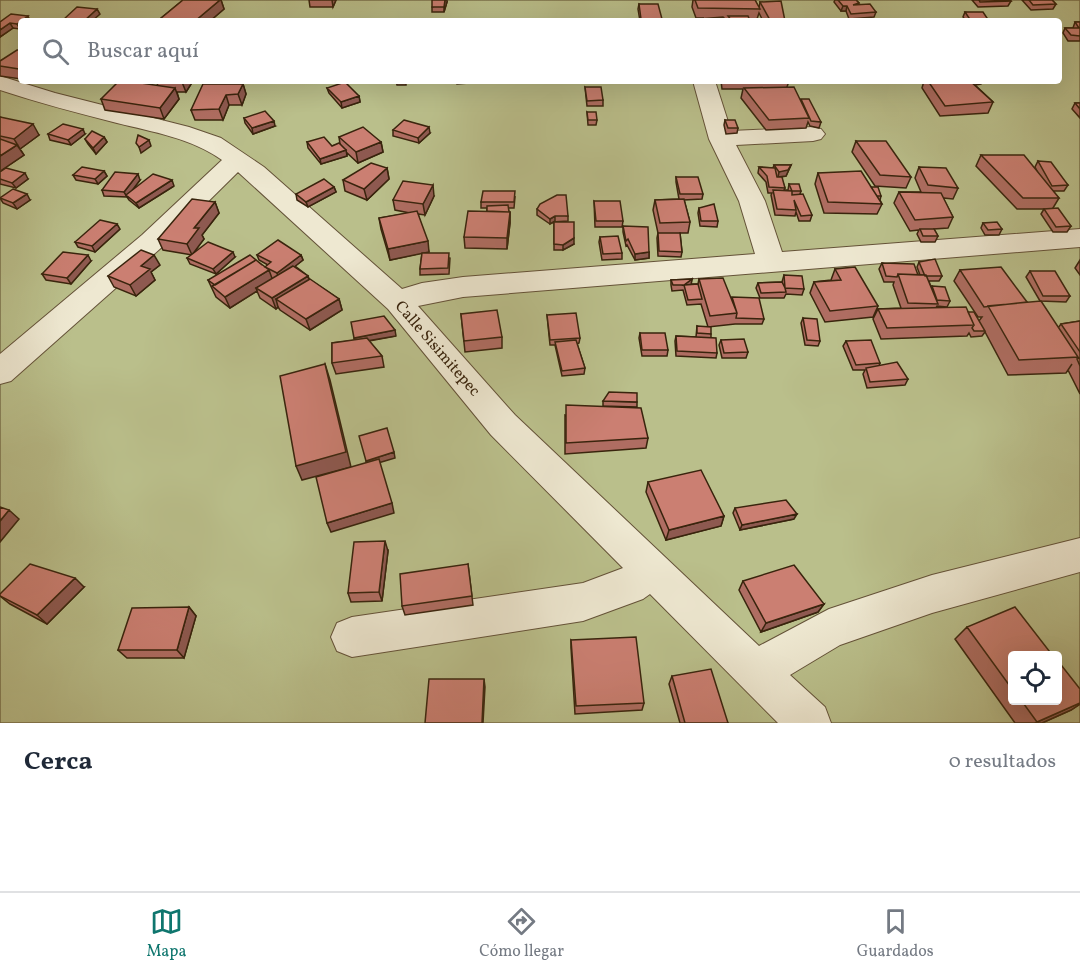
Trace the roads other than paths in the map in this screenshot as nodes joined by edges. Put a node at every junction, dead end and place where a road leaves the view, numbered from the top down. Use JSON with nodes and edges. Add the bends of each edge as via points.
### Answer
{"nodes":[{"id":1,"x":0,"y":83,"type":"edge"},
{"id":2,"x":705,"y":84,"type":"edge"},
{"id":3,"x":813,"y":134,"type":"dead end"},
{"id":4,"x":721,"y":139,"type":"junction"},
{"id":5,"x":237,"y":159,"type":"junction"},
{"id":6,"x":1080,"y":238,"type":"edge"},
{"id":7,"x":772,"y":263,"type":"junction"},
{"id":8,"x":398,"y":302,"type":"junction"},
{"id":9,"x":0,"y":372,"type":"edge"},
{"id":10,"x":1080,"y":555,"type":"edge"},
{"id":11,"x":651,"y":572,"type":"junction"},
{"id":12,"x":352,"y":637,"type":"dead end"},
{"id":13,"x":755,"y":672,"type":"junction"},
{"id":14,"x":809,"y":723,"type":"edge"}],
"edges":[{"from":1,"to":5,"type":"street","name":"Calle Sisimitepec","via":[[181,132],[213,143]]},
{"from":2,"to":4,"type":"street"},
{"from":3,"to":4,"type":"street"},
{"from":4,"to":7,"type":"street","via":[[752,201]]},
{"from":5,"to":8,"type":"street","name":"Calle Sisimitepec"},
{"from":5,"to":9,"type":"street","via":[[152,241]]},
{"from":6,"to":7,"type":"street"},
{"from":7,"to":8,"type":"street","via":[[463,287],[422,293]]},
{"from":8,"to":11,"type":"street","name":"Calle Sisimitepec","via":[[502,425]]},
{"from":10,"to":13,"type":"street","via":[[932,594],[829,629]]},
{"from":11,"to":12,"type":"street","via":[[629,586],[583,602]]},
{"from":11,"to":13,"type":"street","name":"Calle Sisimitepec"},
{"from":13,"to":14,"type":"street","name":"Calle Sisimitepec"}]}
